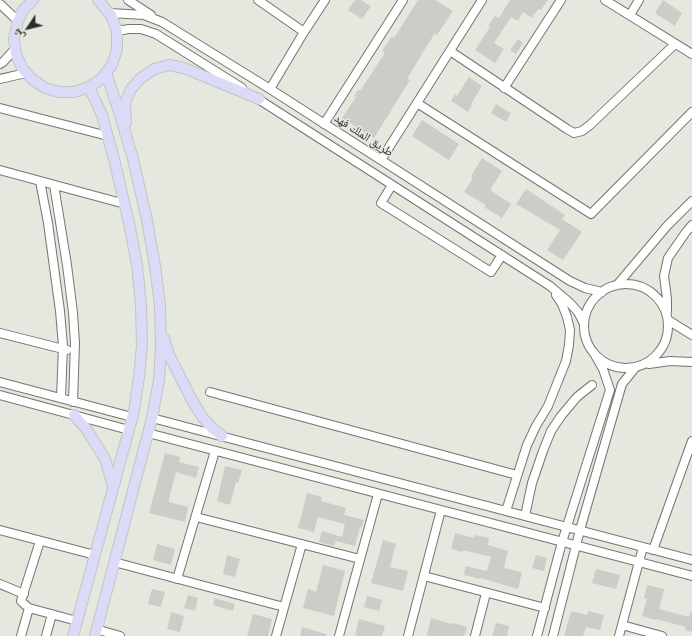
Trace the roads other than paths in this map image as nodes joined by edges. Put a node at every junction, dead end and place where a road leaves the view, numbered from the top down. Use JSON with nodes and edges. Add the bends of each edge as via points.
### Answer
{"nodes":[{"id":1,"x":98,"y":0,"type":"edge"},
{"id":2,"x":128,"y":0,"type":"edge"},
{"id":3,"x":258,"y":0,"type":"edge"},
{"id":4,"x":325,"y":0,"type":"edge"},
{"id":5,"x":403,"y":0,"type":"edge"},
{"id":6,"x":482,"y":0,"type":"edge"},
{"id":7,"x":561,"y":0,"type":"edge"},
{"id":8,"x":605,"y":0,"type":"edge"},
{"id":9,"x":639,"y":0,"type":"edge"},
{"id":10,"x":30,"y":1,"type":"edge"},
{"id":11,"x":0,"y":4,"type":"edge"},
{"id":12,"x":110,"y":13,"type":"junction"},
{"id":13,"x":630,"y":15,"type":"junction"},
{"id":14,"x":18,"y":22,"type":"junction"},
{"id":15,"x":162,"y":22,"type":"junction"},
{"id":16,"x":117,"y":31,"type":"junction"},
{"id":17,"x":304,"y":32,"type":"junction"},
{"id":18,"x":675,"y":44,"type":"junction"},
{"id":19,"x":15,"y":49,"type":"junction"},
{"id":20,"x":450,"y":51,"type":"junction"},
{"id":21,"x":692,"y":54,"type":"edge"},
{"id":22,"x":0,"y":64,"type":"edge"},
{"id":23,"x":106,"y":72,"type":"junction"},
{"id":24,"x":26,"y":73,"type":"junction"},
{"id":25,"x":0,"y":79,"type":"edge"},
{"id":26,"x":89,"y":87,"type":"junction"},
{"id":27,"x":504,"y":88,"type":"junction"},
{"id":28,"x":270,"y":89,"type":"junction"},
{"id":29,"x":259,"y":99,"type":"junction"},
{"id":30,"x":417,"y":103,"type":"junction"},
{"id":31,"x":0,"y":108,"type":"edge"},
{"id":32,"x":692,"y":112,"type":"edge"},
{"id":33,"x":324,"y":124,"type":"junction"},
{"id":34,"x":108,"y":136,"type":"junction"},
{"id":35,"x":127,"y":139,"type":"junction"},
{"id":36,"x":381,"y":160,"type":"junction"},
{"id":37,"x":0,"y":170,"type":"edge"},
{"id":38,"x":40,"y":181,"type":"junction"},
{"id":39,"x":392,"y":184,"type":"junction"},
{"id":40,"x":54,"y":185,"type":"junction"},
{"id":41,"x":692,"y":201,"type":"edge"},
{"id":42,"x":125,"y":204,"type":"junction"},
{"id":43,"x":692,"y":225,"type":"edge"},
{"id":44,"x":502,"y":255,"type":"junction"},
{"id":45,"x":551,"y":269,"type":"junction"},
{"id":46,"x":547,"y":284,"type":"junction"},
{"id":47,"x":617,"y":285,"type":"junction"},
{"id":48,"x":602,"y":292,"type":"junction"},
{"id":49,"x":668,"y":317,"type":"junction"},
{"id":50,"x":584,"y":324,"type":"junction"},
{"id":51,"x":160,"y":329,"type":"junction"},
{"id":52,"x":0,"y":333,"type":"edge"},
{"id":53,"x":692,"y":335,"type":"edge"},
{"id":54,"x":63,"y":349,"type":"junction"},
{"id":55,"x":75,"y":352,"type":"junction"},
{"id":56,"x":595,"y":355,"type":"junction"},
{"id":57,"x":692,"y":362,"type":"edge"},
{"id":58,"x":646,"y":364,"type":"junction"},
{"id":59,"x":635,"y":368,"type":"junction"},
{"id":60,"x":0,"y":382,"type":"edge"},
{"id":61,"x":592,"y":386,"type":"dead end"},
{"id":62,"x":210,"y":392,"type":"dead end"},
{"id":63,"x":0,"y":395,"type":"edge"},
{"id":64,"x":61,"y":398,"type":"junction"},
{"id":65,"x":73,"y":402,"type":"junction"},
{"id":66,"x":74,"y":415,"type":"junction"},
{"id":67,"x":132,"y":417,"type":"junction"},
{"id":68,"x":152,"y":418,"type":"junction"},
{"id":69,"x":129,"y":430,"type":"junction"},
{"id":70,"x":148,"y":433,"type":"junction"},
{"id":71,"x":222,"y":436,"type":"junction"},
{"id":72,"x":692,"y":441,"type":"edge"},
{"id":73,"x":216,"y":451,"type":"junction"},
{"id":74,"x":517,"y":475,"type":"junction"},
{"id":75,"x":113,"y":488,"type":"junction"},
{"id":76,"x":378,"y":494,"type":"junction"},
{"id":77,"x":442,"y":510,"type":"junction"},
{"id":78,"x":506,"y":511,"type":"junction"},
{"id":79,"x":525,"y":516,"type":"junction"},
{"id":80,"x":196,"y":517,"type":"junction"},
{"id":81,"x":567,"y":527,"type":"junction"},
{"id":82,"x":0,"y":530,"type":"edge"},
{"id":83,"x":580,"y":530,"type":"junction"},
{"id":84,"x":40,"y":540,"type":"junction"},
{"id":85,"x":562,"y":542,"type":"junction"},
{"id":86,"x":302,"y":544,"type":"junction"},
{"id":87,"x":577,"y":546,"type":"junction"},
{"id":88,"x":643,"y":547,"type":"junction"},
{"id":89,"x":653,"y":550,"type":"junction"},
{"id":90,"x":95,"y":555,"type":"junction"},
{"id":91,"x":360,"y":559,"type":"junction"},
{"id":92,"x":692,"y":560,"type":"edge"},
{"id":93,"x":114,"y":562,"type":"junction"},
{"id":94,"x":639,"y":562,"type":"junction"},
{"id":95,"x":424,"y":576,"type":"junction"},
{"id":96,"x":692,"y":576,"type":"edge"},
{"id":97,"x":177,"y":579,"type":"junction"},
{"id":98,"x":0,"y":584,"type":"edge"},
{"id":99,"x":486,"y":593,"type":"junction"},
{"id":100,"x":24,"y":594,"type":"junction"},
{"id":101,"x":284,"y":607,"type":"junction"},
{"id":102,"x":29,"y":608,"type":"junction"},
{"id":103,"x":545,"y":608,"type":"junction"},
{"id":104,"x":52,"y":614,"type":"junction"},
{"id":105,"x":77,"y":621,"type":"junction"},
{"id":106,"x":622,"y":625,"type":"junction"},
{"id":107,"x":95,"y":633,"type":"edge"},
{"id":108,"x":22,"y":636,"type":"edge"},
{"id":109,"x":46,"y":636,"type":"edge"},
{"id":110,"x":73,"y":636,"type":"edge"},
{"id":111,"x":120,"y":636,"type":"edge"},
{"id":112,"x":276,"y":636,"type":"edge"},
{"id":113,"x":339,"y":636,"type":"edge"},
{"id":114,"x":408,"y":636,"type":"edge"},
{"id":115,"x":475,"y":636,"type":"edge"},
{"id":116,"x":538,"y":636,"type":"edge"},
{"id":117,"x":553,"y":636,"type":"edge"},
{"id":118,"x":618,"y":636,"type":"edge"},
{"id":119,"x":662,"y":636,"type":"edge"}],
"edges":[{"from":1,"to":12,"type":"main road"},
{"from":2,"to":15,"type":"street"},
{"from":3,"to":17,"type":"street"},
{"from":4,"to":17,"type":"street"},
{"from":5,"to":33,"type":"street"},
{"from":6,"to":20,"type":"street"},
{"from":7,"to":27,"type":"street"},
{"from":8,"to":13,"type":"street"},
{"from":9,"to":13,"type":"street"},
{"from":10,"to":14,"type":"main road"},
{"from":11,"to":14,"type":"street"},
{"from":12,"to":15,"type":"street","name":"طريق الملك فهد","via":[[144,15]]},
{"from":12,"to":16,"type":"main road"},
{"from":13,"to":18,"type":"street"},
{"from":14,"to":19,"type":"main road","via":[[14,38]]},
{"from":15,"to":28,"type":"street","name":"طريق الملك فهد"},
{"from":16,"to":23,"type":"main road","via":[[117,48],[112,65]]},
{"from":16,"to":29,"type":"street","via":[[141,29],[156,34]]},
{"from":17,"to":28,"type":"street"},
{"from":18,"to":21,"type":"street"},
{"from":18,"to":27,"type":"street","via":[[582,131],[574,133]]},
{"from":19,"to":22,"type":"street"},
{"from":19,"to":24,"type":"main road"},
{"from":20,"to":27,"type":"street"},
{"from":20,"to":30,"type":"street"},
{"from":23,"to":26,"type":"main road"},
{"from":23,"to":35,"type":"main road"},
{"from":24,"to":25,"type":"street"},
{"from":24,"to":26,"type":"main road","via":[[44,88],[59,92],[74,92]]},
{"from":26,"to":34,"type":"main road"},
{"from":28,"to":33,"type":"street","name":"طريق الملك فهد"},
{"from":29,"to":35,"type":"main road","via":[[184,68],[169,65],[154,69],[131,88],[125,103]]},
{"from":29,"to":39,"type":"street"},
{"from":30,"to":32,"type":"street","via":[[591,214]]},
{"from":30,"to":36,"type":"street"},
{"from":31,"to":34,"type":"street"},
{"from":33,"to":36,"type":"street","name":"طريق الملك فهد"},
{"from":34,"to":42,"type":"main road"},
{"from":35,"to":51,"type":"main road","via":[[155,266]]},
{"from":36,"to":45,"type":"street","name":"طريق الملك فهد"},
{"from":37,"to":38,"type":"street"},
{"from":38,"to":40,"type":"street"},
{"from":38,"to":54,"type":"street","via":[[55,268]]},
{"from":39,"to":44,"type":"street"},
{"from":39,"to":44,"type":"street","via":[[380,203],[491,272]]},
{"from":40,"to":42,"type":"street"},
{"from":40,"to":55,"type":"street","via":[[67,265]]},
{"from":41,"to":47,"type":"street"},
{"from":42,"to":67,"type":"main road","via":[[137,265],[142,346]]},
{"from":43,"to":49,"type":"street","via":[[668,258],[664,276]]},
{"from":44,"to":46,"type":"street"},
{"from":45,"to":46,"type":"street"},
{"from":45,"to":48,"type":"street","name":"طريق الملك فهد","via":[[585,288]]},
{"from":46,"to":50,"type":"street","via":[[569,302]]},
{"from":46,"to":74,"type":"street","via":[[562,304],[567,317],[570,330],[569,345],[566,360],[548,406],[527,445]]},
{"from":47,"to":48,"type":"street"},
{"from":47,"to":49,"type":"street","via":[[627,284],[648,290],[663,304]]},
{"from":48,"to":50,"type":"street","via":[[589,306]]},
{"from":49,"to":53,"type":"street"},
{"from":49,"to":58,"type":"street","via":[[666,341],[655,358]]},
{"from":50,"to":56,"type":"street","via":[[585,336]]},
{"from":51,"to":68,"type":"main road","via":[[159,380]]},
{"from":51,"to":71,"type":"main road","via":[[169,355],[193,402],[203,418]]},
{"from":52,"to":54,"type":"street"},
{"from":54,"to":55,"type":"street"},
{"from":54,"to":64,"type":"street"},
{"from":55,"to":65,"type":"street"},
{"from":56,"to":59,"type":"street","via":[[614,367]]},
{"from":56,"to":81,"type":"street","via":[[604,369],[610,390]]},
{"from":57,"to":58,"type":"street"},
{"from":58,"to":59,"type":"street"},
{"from":59,"to":83,"type":"street","via":[[622,384]]},
{"from":60,"to":64,"type":"street"},
{"from":61,"to":79,"type":"street","via":[[577,397],[551,431],[534,476]]},
{"from":62,"to":74,"type":"street"},
{"from":63,"to":66,"type":"street"},
{"from":64,"to":65,"type":"street"},
{"from":65,"to":67,"type":"street"},
{"from":66,"to":69,"type":"street"},
{"from":66,"to":75,"type":"main road","via":[[106,459]]},
{"from":67,"to":69,"type":"main road"},
{"from":68,"to":70,"type":"main road"},
{"from":68,"to":71,"type":"street"},
{"from":69,"to":75,"type":"main road"},
{"from":70,"to":73,"type":"street"},
{"from":70,"to":93,"type":"main road"},
{"from":71,"to":78,"type":"street"},
{"from":72,"to":89,"type":"street"},
{"from":73,"to":76,"type":"street"},
{"from":73,"to":80,"type":"street"},
{"from":74,"to":78,"type":"street"},
{"from":75,"to":90,"type":"main road"},
{"from":76,"to":77,"type":"street"},
{"from":76,"to":91,"type":"street"},
{"from":77,"to":85,"type":"street"},
{"from":77,"to":95,"type":"street"},
{"from":78,"to":79,"type":"street"},
{"from":79,"to":81,"type":"street"},
{"from":80,"to":86,"type":"street"},
{"from":80,"to":97,"type":"street"},
{"from":81,"to":83,"type":"street"},
{"from":81,"to":85,"type":"street"},
{"from":82,"to":84,"type":"street"},
{"from":83,"to":87,"type":"street"},
{"from":83,"to":88,"type":"street"},
{"from":84,"to":90,"type":"street"},
{"from":84,"to":100,"type":"street"},
{"from":85,"to":87,"type":"street"},
{"from":85,"to":103,"type":"street"},
{"from":86,"to":91,"type":"street"},
{"from":86,"to":101,"type":"street"},
{"from":87,"to":94,"type":"street"},
{"from":87,"to":117,"type":"street"},
{"from":88,"to":89,"type":"street"},
{"from":88,"to":94,"type":"street"},
{"from":89,"to":92,"type":"street"},
{"from":90,"to":105,"type":"main road"},
{"from":91,"to":113,"type":"street"},
{"from":93,"to":97,"type":"street"},
{"from":93,"to":107,"type":"main road"},
{"from":94,"to":96,"type":"street"},
{"from":94,"to":106,"type":"street"},
{"from":95,"to":99,"type":"street"},
{"from":95,"to":114,"type":"street"},
{"from":97,"to":101,"type":"street"},
{"from":98,"to":100,"type":"street"},
{"from":99,"to":103,"type":"street"},
{"from":99,"to":115,"type":"street"},
{"from":100,"to":102,"type":"street","via":[[21,601]]},
{"from":101,"to":112,"type":"street"},
{"from":102,"to":104,"type":"street"},
{"from":102,"to":108,"type":"street"},
{"from":103,"to":116,"type":"street"},
{"from":104,"to":105,"type":"street"},
{"from":104,"to":109,"type":"street"},
{"from":105,"to":110,"type":"main road"},
{"from":106,"to":118,"type":"street"},
{"from":106,"to":119,"type":"street"},
{"from":107,"to":111,"type":"street"}]}
